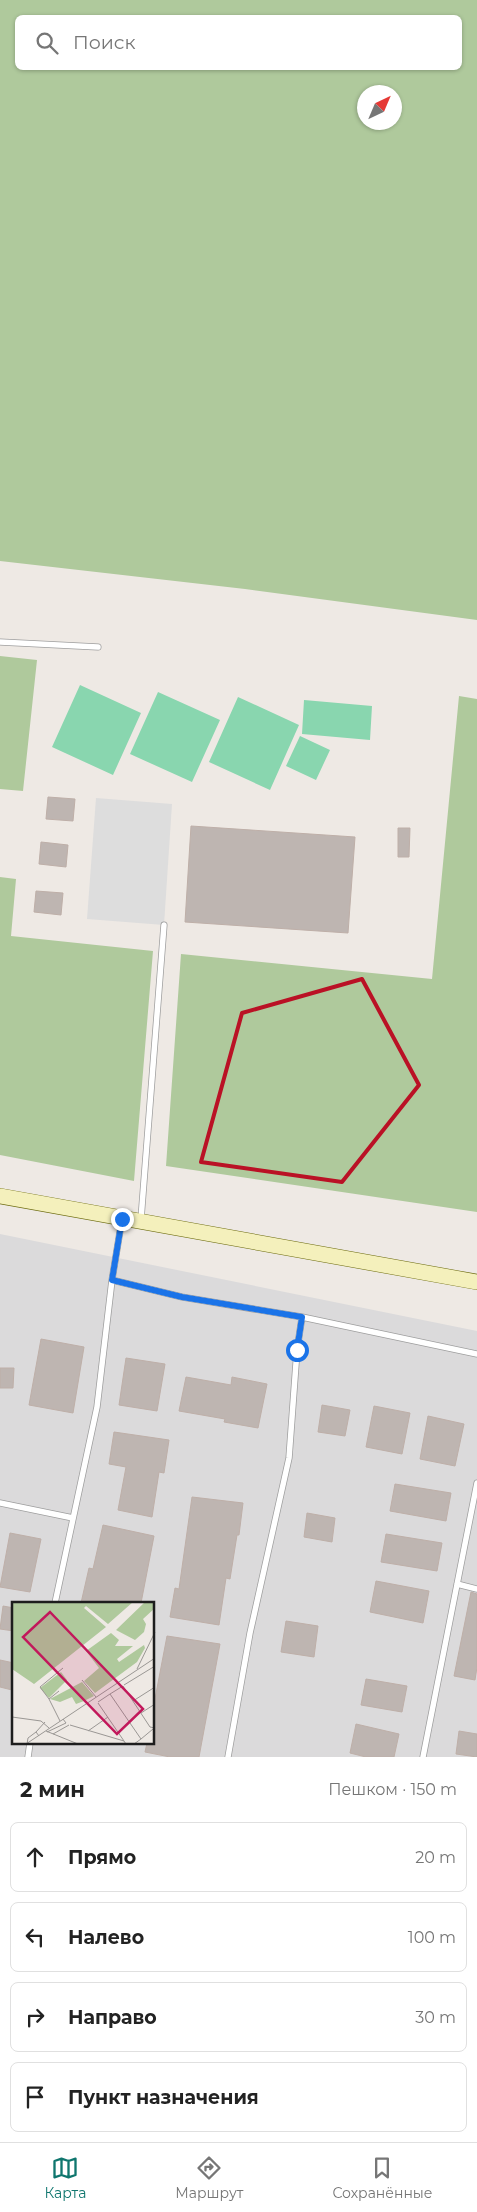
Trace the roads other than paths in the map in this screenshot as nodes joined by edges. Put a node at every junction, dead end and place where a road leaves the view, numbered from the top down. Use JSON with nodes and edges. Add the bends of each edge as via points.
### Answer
{"nodes":[{"id":1,"x":0,"y":642,"type":"edge"},
{"id":2,"x":98,"y":647,"type":"dead end"},
{"id":3,"x":164,"y":925,"type":"dead end"},
{"id":4,"x":0,"y":1196,"type":"edge"},
{"id":5,"x":122,"y":1219,"type":"junction"},
{"id":6,"x":140,"y":1222,"type":"junction"},
{"id":7,"x":112,"y":1280,"type":"junction"},
{"id":8,"x":477,"y":1282,"type":"edge"},
{"id":9,"x":302,"y":1317,"type":"junction"},
{"id":10,"x":477,"y":1354,"type":"edge"},
{"id":11,"x":477,"y":1483,"type":"edge"},
{"id":12,"x":0,"y":1502,"type":"edge"},
{"id":13,"x":73,"y":1518,"type":"junction"},
{"id":14,"x":457,"y":1584,"type":"junction"},
{"id":15,"x":477,"y":1588,"type":"edge"},
{"id":16,"x":55,"y":1602,"type":"edge"},
{"id":17,"x":30,"y":1744,"type":"edge"},
{"id":18,"x":28,"y":1757,"type":"edge"},
{"id":19,"x":228,"y":1757,"type":"edge"},
{"id":20,"x":423,"y":1757,"type":"edge"}],
"edges":[{"from":1,"to":2,"type":"lane"},
{"from":3,"to":6,"type":"lane"},
{"from":4,"to":5,"type":"main road"},
{"from":5,"to":6,"type":"main road"},
{"from":5,"to":7,"type":"lane"},
{"from":6,"to":8,"type":"main road"},
{"from":7,"to":9,"type":"lane","via":[[182,1297]]},
{"from":7,"to":13,"type":"lane","via":[[97,1407]]},
{"from":9,"to":10,"type":"lane"},
{"from":9,"to":19,"type":"lane","via":[[289,1458],[250,1633]]},
{"from":11,"to":14,"type":"lane"},
{"from":12,"to":13,"type":"lane"},
{"from":13,"to":16,"type":"lane"},
{"from":14,"to":15,"type":"lane"},
{"from":14,"to":20,"type":"lane"},
{"from":17,"to":18,"type":"lane"}]}
